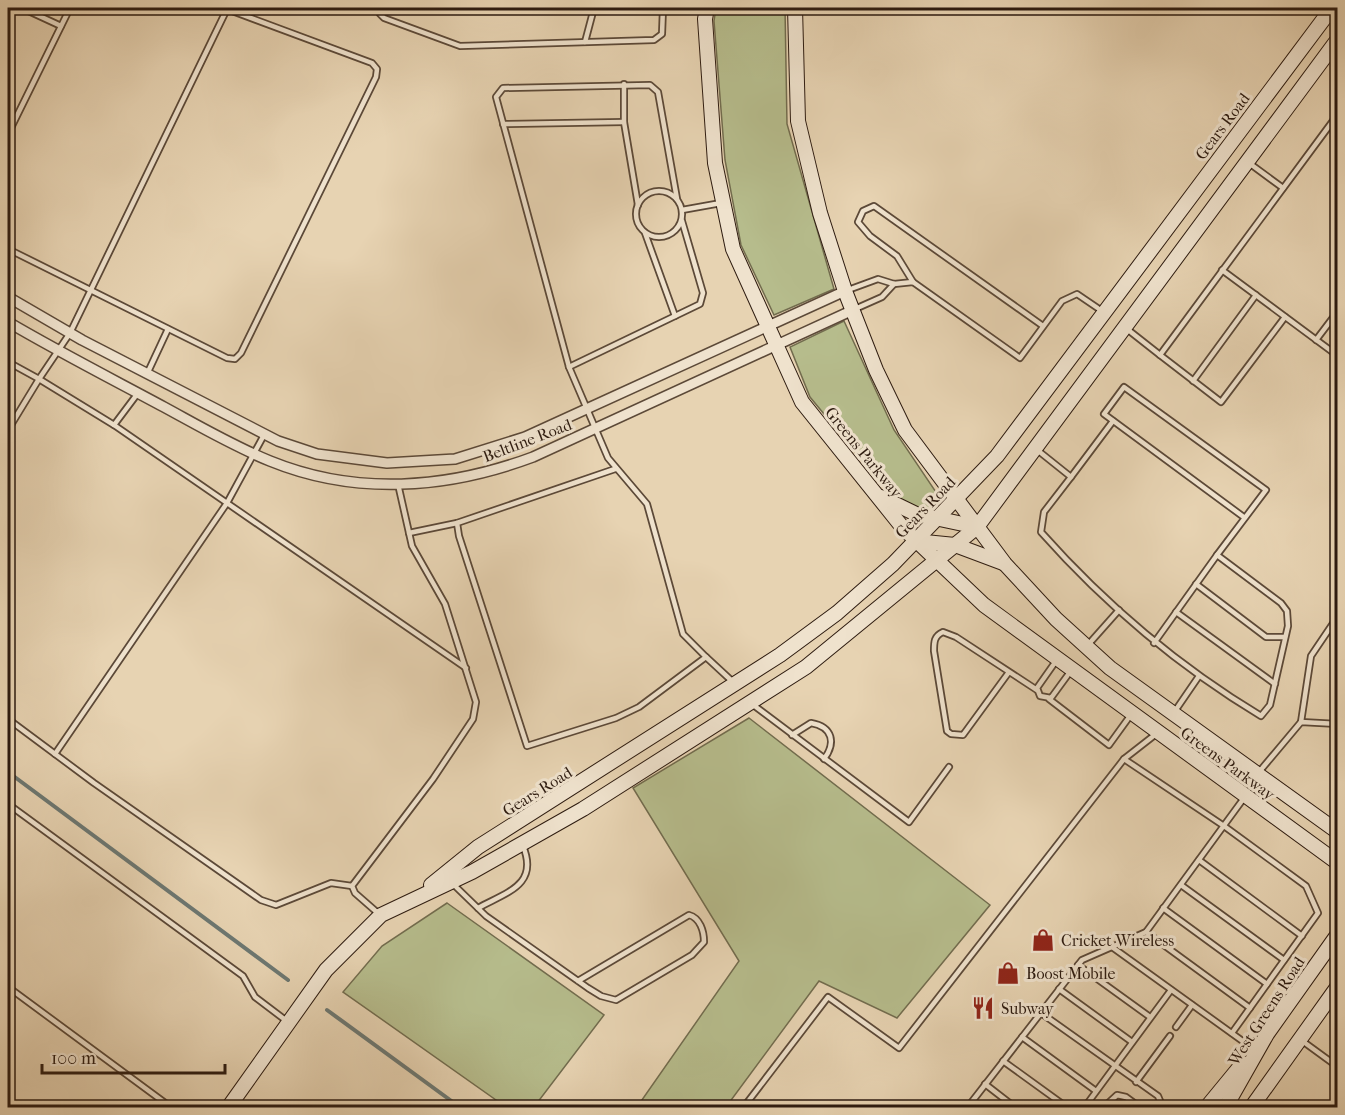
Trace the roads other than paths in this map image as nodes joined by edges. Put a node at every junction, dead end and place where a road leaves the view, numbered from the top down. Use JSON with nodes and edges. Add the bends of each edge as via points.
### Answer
{"nodes":[{"id":1,"x":22,"y":8,"type":"edge"},
{"id":2,"x":70,"y":8,"type":"edge"},
{"id":3,"x":225,"y":8,"type":"edge"},
{"id":4,"x":382,"y":8,"type":"edge"},
{"id":5,"x":594,"y":8,"type":"edge"},
{"id":6,"x":663,"y":8,"type":"edge"},
{"id":7,"x":707,"y":8,"type":"edge"},
{"id":8,"x":795,"y":8,"type":"edge"},
{"id":9,"x":1332,"y":8,"type":"edge"},
{"id":10,"x":61,"y":26,"type":"junction"},
{"id":11,"x":1338,"y":39,"type":"edge"},
{"id":12,"x":585,"y":42,"type":"junction"},
{"id":13,"x":624,"y":84,"type":"junction"},
{"id":14,"x":1338,"y":114,"type":"edge"},
{"id":15,"x":624,"y":122,"type":"junction"},
{"id":16,"x":503,"y":124,"type":"junction"},
{"id":17,"x":8,"y":134,"type":"edge"},
{"id":18,"x":1227,"y":147,"type":"junction"},
{"id":19,"x":1247,"y":161,"type":"junction"},
{"id":20,"x":1283,"y":188,"type":"junction"},
{"id":21,"x":677,"y":199,"type":"junction"},
{"id":22,"x":723,"y":202,"type":"junction"},
{"id":23,"x":638,"y":205,"type":"junction"},
{"id":24,"x":682,"y":210,"type":"junction"},
{"id":25,"x":682,"y":221,"type":"junction"},
{"id":26,"x":645,"y":233,"type":"junction"},
{"id":27,"x":8,"y":249,"type":"edge"},
{"id":28,"x":1222,"y":270,"type":"junction"},
{"id":29,"x":914,"y":282,"type":"junction"},
{"id":30,"x":894,"y":284,"type":"junction"},
{"id":31,"x":89,"y":290,"type":"junction"},
{"id":32,"x":845,"y":291,"type":"junction"},
{"id":33,"x":1256,"y":296,"type":"junction"},
{"id":34,"x":8,"y":297,"type":"edge"},
{"id":35,"x":853,"y":310,"type":"junction"},
{"id":36,"x":1338,"y":311,"type":"edge"},
{"id":37,"x":1104,"y":313,"type":"junction"},
{"id":38,"x":675,"y":316,"type":"junction"},
{"id":39,"x":1285,"y":317,"type":"junction"},
{"id":40,"x":8,"y":322,"type":"edge"},
{"id":41,"x":768,"y":325,"type":"junction"},
{"id":42,"x":1043,"y":326,"type":"junction"},
{"id":43,"x":1125,"y":328,"type":"junction"},
{"id":44,"x":168,"y":329,"type":"junction"},
{"id":45,"x":70,"y":333,"type":"junction"},
{"id":46,"x":1316,"y":340,"type":"junction"},
{"id":47,"x":777,"y":345,"type":"junction"},
{"id":48,"x":58,"y":351,"type":"junction"},
{"id":49,"x":1160,"y":355,"type":"junction"},
{"id":50,"x":1338,"y":356,"type":"edge"},
{"id":51,"x":8,"y":362,"type":"edge"},
{"id":52,"x":569,"y":367,"type":"junction"},
{"id":53,"x":147,"y":374,"type":"junction"},
{"id":54,"x":39,"y":379,"type":"junction"},
{"id":55,"x":1193,"y":381,"type":"junction"},
{"id":56,"x":138,"y":393,"type":"junction"},
{"id":57,"x":586,"y":409,"type":"junction"},
{"id":58,"x":1113,"y":421,"type":"junction"},
{"id":59,"x":114,"y":425,"type":"junction"},
{"id":60,"x":594,"y":429,"type":"junction"},
{"id":61,"x":8,"y":430,"type":"edge"},
{"id":62,"x":264,"y":435,"type":"junction"},
{"id":63,"x":1036,"y":449,"type":"junction"},
{"id":64,"x":255,"y":454,"type":"junction"},
{"id":65,"x":615,"y":469,"type":"junction"},
{"id":66,"x":1071,"y":477,"type":"junction"},
{"id":67,"x":398,"y":484,"type":"junction"},
{"id":68,"x":876,"y":495,"type":"junction"},
{"id":69,"x":955,"y":499,"type":"junction"},
{"id":70,"x":227,"y":503,"type":"junction"},
{"id":71,"x":1245,"y":518,"type":"junction"},
{"id":72,"x":936,"y":519,"type":"junction"},
{"id":73,"x":457,"y":523,"type":"junction"},
{"id":74,"x":977,"y":527,"type":"junction"},
{"id":75,"x":409,"y":533,"type":"junction"},
{"id":76,"x":915,"y":541,"type":"junction"},
{"id":77,"x":955,"y":545,"type":"junction"},
{"id":78,"x":1217,"y":555,"type":"junction"},
{"id":79,"x":936,"y":561,"type":"junction"},
{"id":80,"x":1005,"y":564,"type":"junction"},
{"id":81,"x":1196,"y":584,"type":"junction"},
{"id":82,"x":1119,"y":610,"type":"junction"},
{"id":83,"x":1176,"y":612,"type":"junction"},
{"id":84,"x":1338,"y":616,"type":"edge"},
{"id":85,"x":1285,"y":637,"type":"junction"},
{"id":86,"x":1154,"y":643,"type":"junction"},
{"id":87,"x":1087,"y":647,"type":"junction"},
{"id":88,"x":706,"y":657,"type":"junction"},
{"id":89,"x":1057,"y":658,"type":"junction"},
{"id":90,"x":466,"y":668,"type":"junction"},
{"id":91,"x":1072,"y":669,"type":"junction"},
{"id":92,"x":1009,"y":672,"type":"junction"},
{"id":93,"x":1199,"y":676,"type":"junction"},
{"id":94,"x":735,"y":684,"type":"junction"},
{"id":95,"x":1275,"y":684,"type":"junction"},
{"id":96,"x":1036,"y":690,"type":"junction"},
{"id":97,"x":1049,"y":699,"type":"junction"},
{"id":98,"x":750,"y":702,"type":"junction"},
{"id":99,"x":1133,"y":712,"type":"junction"},
{"id":100,"x":1172,"y":714,"type":"junction"},
{"id":101,"x":8,"y":719,"type":"edge"},
{"id":102,"x":1301,"y":722,"type":"junction"},
{"id":103,"x":1337,"y":723,"type":"edge"},
{"id":104,"x":1158,"y":733,"type":"junction"},
{"id":105,"x":792,"y":735,"type":"junction"},
{"id":106,"x":55,"y":754,"type":"junction"},
{"id":107,"x":824,"y":759,"type":"junction"},
{"id":108,"x":1124,"y":759,"type":"junction"},
{"id":109,"x":949,"y":767,"type":"dead end"},
{"id":110,"x":1257,"y":774,"type":"junction"},
{"id":111,"x":571,"y":790,"type":"junction"},
{"id":112,"x":1245,"y":795,"type":"junction"},
{"id":113,"x":8,"y":804,"type":"edge"},
{"id":114,"x":583,"y":809,"type":"junction"},
{"id":115,"x":1224,"y":826,"type":"junction"},
{"id":116,"x":1338,"y":832,"type":"edge"},
{"id":117,"x":522,"y":844,"type":"junction"},
{"id":118,"x":1199,"y":860,"type":"junction"},
{"id":119,"x":1338,"y":863,"type":"edge"},
{"id":120,"x":451,"y":882,"type":"junction"},
{"id":121,"x":1181,"y":885,"type":"junction"},
{"id":122,"x":352,"y":886,"type":"junction"},
{"id":123,"x":415,"y":897,"type":"junction"},
{"id":124,"x":478,"y":908,"type":"junction"},
{"id":125,"x":1164,"y":908,"type":"junction"},
{"id":126,"x":381,"y":915,"type":"junction"},
{"id":127,"x":1146,"y":932,"type":"junction"},
{"id":128,"x":1338,"y":934,"type":"edge"},
{"id":129,"x":1302,"y":936,"type":"junction"},
{"id":130,"x":1112,"y":947,"type":"junction"},
{"id":131,"x":1284,"y":960,"type":"junction"},
{"id":132,"x":1078,"y":965,"type":"junction"},
{"id":133,"x":578,"y":981,"type":"junction"},
{"id":134,"x":1267,"y":984,"type":"junction"},
{"id":135,"x":1338,"y":986,"type":"edge"},
{"id":136,"x":8,"y":987,"type":"edge"},
{"id":137,"x":1059,"y":989,"type":"junction"},
{"id":138,"x":1171,"y":990,"type":"junction"},
{"id":139,"x":1192,"y":1005,"type":"junction"},
{"id":140,"x":1250,"y":1008,"type":"junction"},
{"id":141,"x":1041,"y":1013,"type":"junction"},
{"id":142,"x":1150,"y":1017,"type":"junction"},
{"id":143,"x":288,"y":1022,"type":"junction"},
{"id":144,"x":1176,"y":1027,"type":"dead end"},
{"id":145,"x":1232,"y":1033,"type":"junction"},
{"id":146,"x":1267,"y":1034,"type":"junction"},
{"id":147,"x":1170,"y":1036,"type":"dead end"},
{"id":148,"x":1022,"y":1037,"type":"junction"},
{"id":149,"x":1299,"y":1038,"type":"junction"},
{"id":150,"x":1132,"y":1042,"type":"junction"},
{"id":151,"x":1255,"y":1050,"type":"junction"},
{"id":152,"x":1003,"y":1061,"type":"junction"},
{"id":153,"x":1114,"y":1066,"type":"junction"},
{"id":154,"x":1338,"y":1067,"type":"edge"},
{"id":155,"x":1136,"y":1082,"type":"junction"},
{"id":156,"x":985,"y":1084,"type":"junction"},
{"id":157,"x":1096,"y":1091,"type":"junction"},
{"id":158,"x":1255,"y":1104,"type":"edge"},
{"id":159,"x":165,"y":1105,"type":"edge"},
{"id":160,"x":172,"y":1107,"type":"edge"},
{"id":161,"x":228,"y":1107,"type":"edge"},
{"id":162,"x":743,"y":1107,"type":"edge"},
{"id":163,"x":967,"y":1107,"type":"edge"},
{"id":164,"x":1016,"y":1107,"type":"edge"},
{"id":165,"x":1068,"y":1107,"type":"edge"},
{"id":166,"x":1084,"y":1107,"type":"edge"},
{"id":167,"x":1103,"y":1107,"type":"edge"},
{"id":168,"x":1141,"y":1107,"type":"edge"},
{"id":169,"x":1159,"y":1107,"type":"edge"},
{"id":170,"x":1206,"y":1107,"type":"edge"},
{"id":171,"x":1226,"y":1107,"type":"edge"}],
"edges":[{"from":1,"to":10,"type":"lane"},
{"from":2,"to":10,"type":"lane"},
{"from":3,"to":31,"type":"lane"},
{"from":3,"to":44,"type":"lane","via":[[372,63],[377,69],[376,77],[241,353],[235,359],[227,358]]},
{"from":4,"to":12,"type":"lane","via":[[380,15],[384,18],[460,46]]},
{"from":5,"to":12,"type":"lane"},
{"from":6,"to":12,"type":"lane","via":[[662,34],[658,39]]},
{"from":7,"to":22,"type":"street","name":"Greens Parkway","via":[[716,164]]},
{"from":8,"to":32,"type":"street","name":"Greens Parkway","via":[[798,121],[820,213]]},
{"from":9,"to":18,"type":"street","name":"Gears Road"},
{"from":10,"to":17,"type":"lane"},
{"from":11,"to":19,"type":"street","name":"Gears Road"},
{"from":13,"to":15,"type":"lane"},
{"from":13,"to":16,"type":"lane","via":[[502,88],[496,97]]},
{"from":13,"to":21,"type":"lane","via":[[650,85],[658,92]]},
{"from":14,"to":20,"type":"lane"},
{"from":15,"to":16,"type":"lane"},
{"from":15,"to":23,"type":"lane"},
{"from":16,"to":52,"type":"lane"},
{"from":18,"to":19,"type":"street"},
{"from":18,"to":37,"type":"street","name":"Gears Road"},
{"from":19,"to":20,"type":"lane"},
{"from":19,"to":43,"type":"street","name":"Gears Road"},
{"from":20,"to":28,"type":"lane"},
{"from":21,"to":23,"type":"lane","via":[[656,191]]},
{"from":21,"to":24,"type":"lane"},
{"from":22,"to":24,"type":"lane"},
{"from":22,"to":41,"type":"street","name":"Greens Parkway","via":[[733,249]]},
{"from":23,"to":26,"type":"lane","via":[[637,220]]},
{"from":24,"to":25,"type":"lane"},
{"from":25,"to":26,"type":"lane","via":[[666,237]]},
{"from":25,"to":38,"type":"lane","via":[[703,293],[700,304]]},
{"from":26,"to":38,"type":"lane"},
{"from":27,"to":31,"type":"lane"},
{"from":28,"to":33,"type":"lane"},
{"from":28,"to":49,"type":"lane"},
{"from":29,"to":30,"type":"lane"},
{"from":29,"to":42,"type":"lane","via":[[1020,358]]},
{"from":29,"to":42,"type":"lane","via":[[897,256],[858,222],[863,211],[874,206]]},
{"from":30,"to":32,"type":"lane","via":[[878,279]]},
{"from":30,"to":35,"type":"lane","via":[[882,297]]},
{"from":31,"to":44,"type":"lane"},
{"from":31,"to":45,"type":"lane"},
{"from":32,"to":35,"type":"street","name":"Greens Parkway"},
{"from":32,"to":41,"type":"street","name":"Beltline Road"},
{"from":33,"to":39,"type":"lane"},
{"from":33,"to":55,"type":"lane"},
{"from":34,"to":45,"type":"street","name":"Beltline Road"},
{"from":35,"to":47,"type":"street","name":"Beltline Road"},
{"from":35,"to":69,"type":"street","name":"Greens Parkway","via":[[876,370],[906,430]]},
{"from":36,"to":46,"type":"lane"},
{"from":37,"to":42,"type":"lane","via":[[1077,294],[1062,301]]},
{"from":37,"to":43,"type":"street"},
{"from":37,"to":69,"type":"street","name":"Gears Road","via":[[997,456]]},
{"from":38,"to":52,"type":"lane"},
{"from":39,"to":46,"type":"lane"},
{"from":39,"to":55,"type":"lane","via":[[1221,402]]},
{"from":40,"to":48,"type":"street","name":"Beltline Road"},
{"from":41,"to":47,"type":"street","name":"Greens Parkway"},
{"from":41,"to":57,"type":"street","name":"Beltline Road"},
{"from":43,"to":49,"type":"lane"},
{"from":43,"to":63,"type":"street","name":"Gears Road"},
{"from":44,"to":53,"type":"lane"},
{"from":45,"to":48,"type":"lane"},
{"from":45,"to":53,"type":"street","name":"Beltline Road"},
{"from":46,"to":50,"type":"lane"},
{"from":47,"to":60,"type":"street","name":"Beltline Road"},
{"from":47,"to":68,"type":"street","name":"Greens Parkway","via":[[802,402]]},
{"from":48,"to":54,"type":"lane"},
{"from":48,"to":56,"type":"street","name":"Beltline Road"},
{"from":49,"to":55,"type":"lane"},
{"from":51,"to":54,"type":"lane"},
{"from":52,"to":57,"type":"lane"},
{"from":53,"to":62,"type":"street","name":"Beltline Road"},
{"from":54,"to":59,"type":"lane"},
{"from":54,"to":61,"type":"lane"},
{"from":56,"to":59,"type":"lane"},
{"from":56,"to":64,"type":"street","name":"Beltline Road"},
{"from":57,"to":60,"type":"lane"},
{"from":57,"to":62,"type":"street","name":"Beltline Road","via":[[490,450],[422,462],[348,460],[317,454]]},
{"from":58,"to":66,"type":"lane"},
{"from":58,"to":71,"type":"lane"},
{"from":58,"to":71,"type":"lane","via":[[1104,414],[1124,387],[1266,490]]},
{"from":59,"to":70,"type":"lane"},
{"from":60,"to":65,"type":"lane"},
{"from":60,"to":67,"type":"street","name":"Beltline Road","via":[[497,470],[460,479]]},
{"from":62,"to":64,"type":"lane"},
{"from":63,"to":66,"type":"lane"},
{"from":63,"to":74,"type":"street","name":"Gears Road"},
{"from":64,"to":67,"type":"street","name":"Beltline Road","via":[[311,474],[345,481]]},
{"from":64,"to":70,"type":"lane"},
{"from":65,"to":73,"type":"lane"},
{"from":65,"to":88,"type":"lane","via":[[647,504],[683,634]]},
{"from":66,"to":82,"type":"lane","via":[[1044,512],[1041,532]]},
{"from":67,"to":75,"type":"lane"},
{"from":68,"to":72,"type":"street"},
{"from":68,"to":76,"type":"street","name":"Greens Parkway"},
{"from":69,"to":72,"type":"street","name":"Gears Road"},
{"from":69,"to":74,"type":"street","name":"Greens Parkway"},
{"from":70,"to":90,"type":"lane"},
{"from":70,"to":106,"type":"lane"},
{"from":71,"to":78,"type":"lane"},
{"from":72,"to":74,"type":"street"},
{"from":72,"to":76,"type":"street","name":"Gears Road"},
{"from":73,"to":75,"type":"lane"},
{"from":73,"to":88,"type":"lane","via":[[527,746],[631,711]]},
{"from":74,"to":77,"type":"street","name":"Gears Road"},
{"from":74,"to":80,"type":"street","name":"Greens Parkway"},
{"from":75,"to":90,"type":"lane","via":[[412,546],[445,604]]},
{"from":76,"to":77,"type":"street"},
{"from":76,"to":79,"type":"street","name":"Greens Parkway"},
{"from":76,"to":94,"type":"street","name":"Gears Road","via":[[837,613]]},
{"from":77,"to":79,"type":"street","name":"Gears Road"},
{"from":77,"to":80,"type":"street"},
{"from":78,"to":81,"type":"lane"},
{"from":78,"to":85,"type":"lane","via":[[1281,603],[1287,611]]},
{"from":79,"to":89,"type":"street","name":"Greens Parkway","via":[[984,605]]},
{"from":79,"to":98,"type":"street","name":"Gears Road","via":[[806,667]]},
{"from":80,"to":87,"type":"street","name":"Greens Parkway"},
{"from":81,"to":83,"type":"lane"},
{"from":81,"to":85,"type":"lane","via":[[1266,636]]},
{"from":82,"to":86,"type":"lane"},
{"from":82,"to":87,"type":"lane"},
{"from":83,"to":86,"type":"lane"},
{"from":83,"to":95,"type":"lane"},
{"from":84,"to":102,"type":"lane","via":[[1311,656]]},
{"from":85,"to":95,"type":"lane"},
{"from":86,"to":93,"type":"lane"},
{"from":87,"to":100,"type":"street","name":"Greens Parkway"},
{"from":88,"to":94,"type":"lane"},
{"from":89,"to":91,"type":"street","name":"Greens Parkway"},
{"from":89,"to":96,"type":"lane"},
{"from":90,"to":122,"type":"lane","via":[[476,702],[473,719]]},
{"from":91,"to":97,"type":"lane"},
{"from":91,"to":99,"type":"street","name":"Greens Parkway"},
{"from":92,"to":92,"type":"lane","via":[[956,637],[939,634],[934,651],[947,731],[963,735]]},
{"from":92,"to":96,"type":"lane"},
{"from":93,"to":95,"type":"lane","via":[[1261,716],[1270,705]]},
{"from":93,"to":100,"type":"lane"},
{"from":94,"to":98,"type":"street"},
{"from":94,"to":111,"type":"street","name":"Gears Road"},
{"from":96,"to":97,"type":"lane"},
{"from":97,"to":99,"type":"lane","via":[[1109,745]]},
{"from":98,"to":105,"type":"lane"},
{"from":98,"to":114,"type":"street","name":"Gears Road"},
{"from":99,"to":104,"type":"street","name":"Greens Parkway"},
{"from":100,"to":104,"type":"street"},
{"from":100,"to":110,"type":"street","name":"Greens Parkway"},
{"from":101,"to":106,"type":"lane"},
{"from":102,"to":103,"type":"lane"},
{"from":102,"to":110,"type":"lane"},
{"from":104,"to":108,"type":"lane"},
{"from":104,"to":112,"type":"street","name":"Greens Parkway"},
{"from":105,"to":107,"type":"lane"},
{"from":105,"to":107,"type":"lane","via":[[811,723],[825,728],[832,744]]},
{"from":106,"to":122,"type":"lane","via":[[261,900],[276,905],[331,883]]},
{"from":107,"to":109,"type":"lane","via":[[909,822]]},
{"from":108,"to":115,"type":"lane"},
{"from":108,"to":162,"type":"lane","via":[[899,1048],[828,997]]},
{"from":110,"to":112,"type":"street"},
{"from":110,"to":116,"type":"street","name":"Greens Parkway"},
{"from":111,"to":114,"type":"street"},
{"from":111,"to":123,"type":"street","name":"Gears Road","via":[[478,847]]},
{"from":112,"to":115,"type":"lane"},
{"from":112,"to":119,"type":"street","name":"Greens Parkway"},
{"from":113,"to":143,"type":"lane","via":[[243,976],[255,997]]},
{"from":114,"to":117,"type":"street","name":"Gears Road"},
{"from":115,"to":118,"type":"lane"},
{"from":115,"to":129,"type":"lane","via":[[1306,886],[1318,913]]},
{"from":117,"to":120,"type":"street","name":"Gears Road"},
{"from":117,"to":124,"type":"lane","via":[[530,862],[524,879]]},
{"from":118,"to":121,"type":"lane"},
{"from":118,"to":129,"type":"lane"},
{"from":120,"to":123,"type":"street","name":"Gears Road"},
{"from":120,"to":124,"type":"lane"},
{"from":121,"to":125,"type":"lane"},
{"from":121,"to":131,"type":"lane"},
{"from":122,"to":126,"type":"lane"},
{"from":123,"to":126,"type":"street","name":"Gears Road"},
{"from":124,"to":133,"type":"lane"},
{"from":125,"to":127,"type":"lane"},
{"from":125,"to":134,"type":"lane"},
{"from":126,"to":143,"type":"street","name":"Gears Road","via":[[326,970]]},
{"from":127,"to":130,"type":"lane"},
{"from":127,"to":140,"type":"lane"},
{"from":128,"to":146,"type":"street","name":"West Greens Road"},
{"from":129,"to":131,"type":"lane"},
{"from":130,"to":132,"type":"lane"},
{"from":130,"to":138,"type":"lane"},
{"from":131,"to":134,"type":"lane"},
{"from":132,"to":137,"type":"lane"},
{"from":132,"to":142,"type":"lane"},
{"from":133,"to":133,"type":"lane","via":[[600,996],[623,998],[700,949],[703,931],[697,919],[689,915]]},
{"from":134,"to":140,"type":"lane"},
{"from":135,"to":149,"type":"street"},
{"from":136,"to":159,"type":"lane"},
{"from":137,"to":141,"type":"lane"},
{"from":137,"to":150,"type":"lane"},
{"from":138,"to":139,"type":"lane"},
{"from":138,"to":142,"type":"lane"},
{"from":139,"to":144,"type":"lane"},
{"from":139,"to":145,"type":"lane"},
{"from":140,"to":145,"type":"lane"},
{"from":141,"to":148,"type":"lane"},
{"from":141,"to":153,"type":"lane"},
{"from":142,"to":150,"type":"lane"},
{"from":143,"to":161,"type":"street","name":"Gears Road"},
{"from":145,"to":151,"type":"lane"},
{"from":146,"to":151,"type":"street"},
{"from":146,"to":171,"type":"street","name":"West Greens Road"},
{"from":147,"to":155,"type":"lane"},
{"from":148,"to":152,"type":"lane"},
{"from":148,"to":157,"type":"lane"},
{"from":149,"to":154,"type":"lane"},
{"from":149,"to":158,"type":"street"},
{"from":150,"to":153,"type":"lane"},
{"from":151,"to":170,"type":"street"},
{"from":152,"to":156,"type":"lane"},
{"from":152,"to":165,"type":"lane"},
{"from":153,"to":155,"type":"lane"},
{"from":153,"to":157,"type":"lane"},
{"from":155,"to":169,"type":"lane","via":[[1158,1096]]},
{"from":156,"to":163,"type":"lane"},
{"from":156,"to":164,"type":"lane"},
{"from":157,"to":166,"type":"lane"},
{"from":159,"to":160,"type":"lane"},
{"from":167,"to":168,"type":"lane","via":[[1117,1095]]}]}
